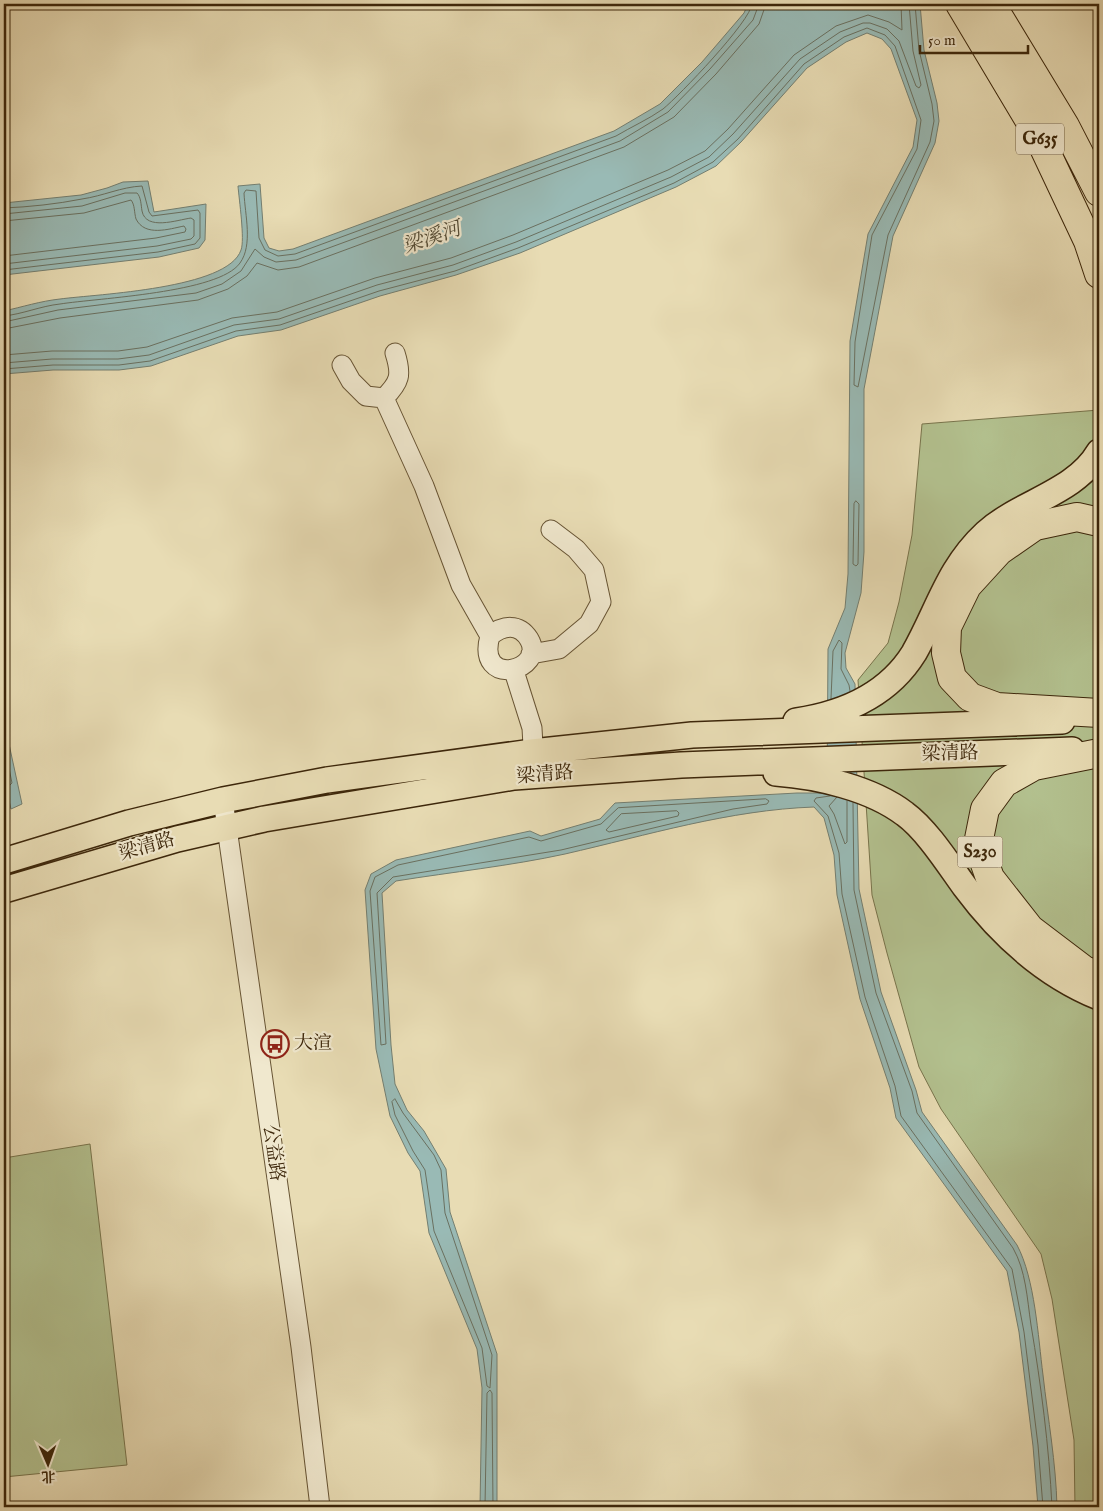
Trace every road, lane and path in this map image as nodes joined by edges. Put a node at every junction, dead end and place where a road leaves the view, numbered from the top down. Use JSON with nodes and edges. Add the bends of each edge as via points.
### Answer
{"nodes":[{"id":1,"x":980,"y":10,"type":"edge"},
{"id":2,"x":1099,"y":192,"type":"edge"},
{"id":3,"x":1099,"y":270,"type":"edge"},
{"id":4,"x":395,"y":353,"type":"dead end"},
{"id":5,"x":342,"y":365,"type":"dead end"},
{"id":6,"x":384,"y":398,"type":"junction"},
{"id":7,"x":1099,"y":452,"type":"edge"},
{"id":8,"x":1099,"y":522,"type":"edge"},
{"id":9,"x":550,"y":530,"type":"dead end"},
{"id":10,"x":490,"y":636,"type":"junction"},
{"id":11,"x":531,"y":654,"type":"junction"},
{"id":12,"x":514,"y":670,"type":"junction"},
{"id":13,"x":1099,"y":713,"type":"edge"},
{"id":14,"x":1099,"y":719,"type":"edge"},
{"id":15,"x":710,"y":735,"type":"junction"},
{"id":16,"x":1099,"y":749,"type":"edge"},
{"id":17,"x":1099,"y":753,"type":"edge"},
{"id":18,"x":534,"y":764,"type":"junction"},
{"id":19,"x":808,"y":767,"type":"junction"},
{"id":20,"x":223,"y":800,"type":"junction"},
{"id":21,"x":226,"y":828,"type":"junction"},
{"id":22,"x":4,"y":861,"type":"edge"},
{"id":23,"x":4,"y":890,"type":"edge"},
{"id":24,"x":1099,"y":976,"type":"edge"},
{"id":25,"x":1099,"y":997,"type":"edge"},
{"id":26,"x":320,"y":1507,"type":"edge"}],
"edges":[{"from":1,"to":2,"type":"highway","number":"G635","via":[[1065,126]]},
{"from":1,"to":3,"type":"highway","number":"G635"},
{"from":4,"to":6,"type":"street","via":[[400,369],[396,386]]},
{"from":5,"to":6,"type":"street","via":[[351,381],[366,396]]},
{"from":6,"to":10,"type":"street","via":[[424,486],[461,585]]},
{"from":7,"to":15,"type":"main road","via":[[1093,462],[1065,486],[1025,506],[986,533],[950,576],[913,653],[891,682],[861,702],[820,717]]},
{"from":8,"to":13,"type":"highway","via":[[1077,517],[1035,526],[999,551],[967,586],[947,627],[946,653],[952,678],[970,697],[997,707]]},
{"from":9,"to":11,"type":"street","via":[[576,549],[594,570],[601,602],[589,624],[559,649]]},
{"from":10,"to":11,"type":"street","via":[[500,628],[512,626],[523,631],[530,642]]},
{"from":10,"to":12,"type":"street","via":[[487,649],[491,661],[501,670]]},
{"from":11,"to":12,"type":"street","via":[[525,664]]},
{"from":12,"to":18,"type":"street","via":[[532,728]]},
{"from":14,"to":15,"type":"main road","name":"梁清路"},
{"from":15,"to":18,"type":"main road","name":"梁清路"},
{"from":16,"to":19,"type":"main road","name":"梁清路","via":[[874,758]]},
{"from":17,"to":24,"type":"highway","number":"S230","via":[[1034,766],[1004,783],[985,809],[978,844],[990,878],[1030,929],[1084,970]]},
{"from":18,"to":19,"type":"main road","name":"梁清路"},
{"from":18,"to":20,"type":"main road","name":"梁清路","via":[[328,780]]},
{"from":18,"to":21,"type":"main road","name":"梁清路","via":[[505,778]]},
{"from":19,"to":25,"type":"main road","via":[[866,792],[906,814],[1016,946],[1077,988]]},
{"from":20,"to":21,"type":"street","name":"公益路"},
{"from":20,"to":22,"type":"main road","name":"梁清路","via":[[130,823]]},
{"from":21,"to":23,"type":"main road","name":"梁清路","via":[[177,839]]},
{"from":21,"to":26,"type":"street","name":"公益路","via":[[301,1347]]}]}
